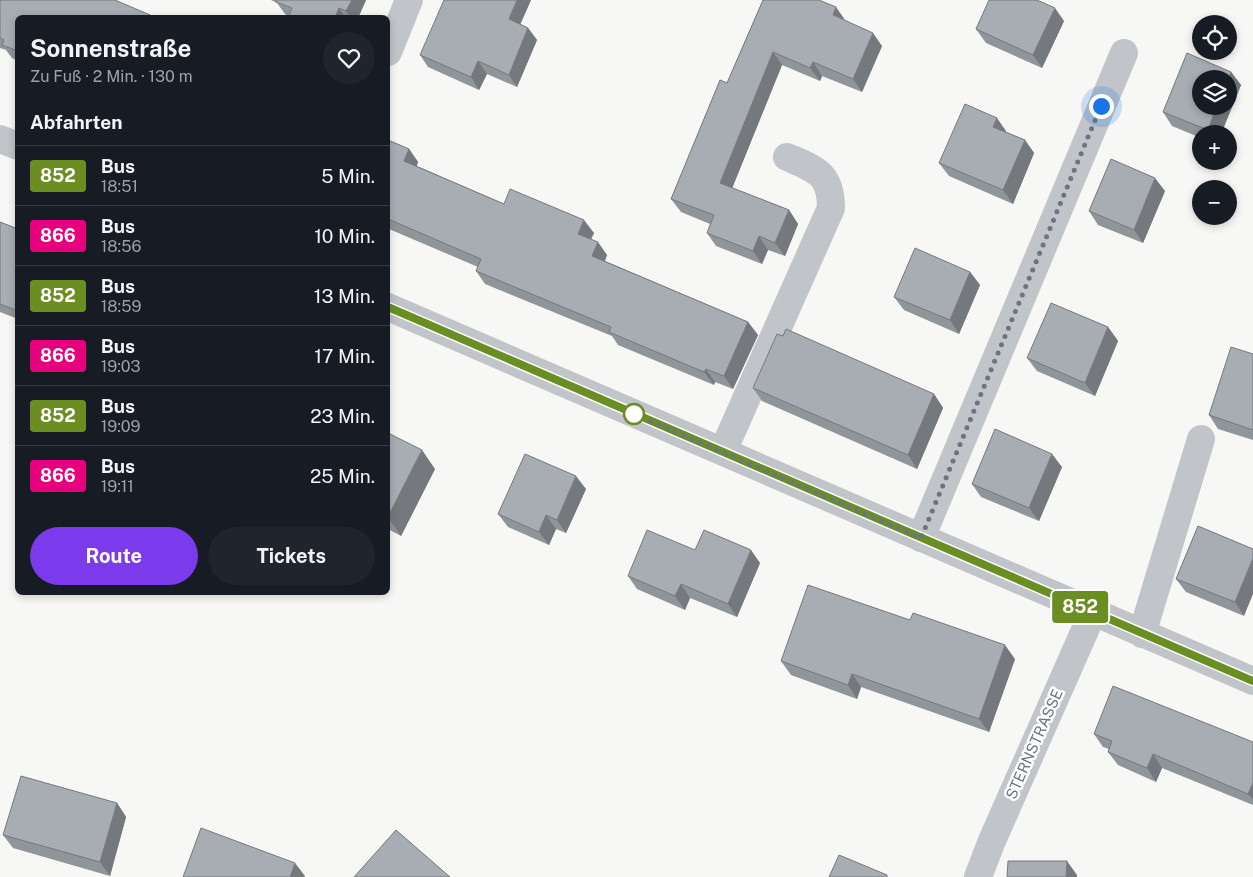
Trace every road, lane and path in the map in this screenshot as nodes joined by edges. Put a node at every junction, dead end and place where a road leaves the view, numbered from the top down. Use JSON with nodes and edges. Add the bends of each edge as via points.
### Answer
{"nodes":[{"id":1,"x":409,"y":0,"type":"edge"},
{"id":2,"x":390,"y":47,"type":"edge"},
{"id":3,"x":1124,"y":53,"type":"dead end"},
{"id":4,"x":0,"y":139,"type":"edge"},
{"id":5,"x":15,"y":145,"type":"edge"},
{"id":6,"x":787,"y":157,"type":"dead end"},
{"id":7,"x":390,"y":308,"type":"edge"},
{"id":8,"x":1201,"y":439,"type":"dead end"},
{"id":9,"x":722,"y":451,"type":"junction"},
{"id":10,"x":921,"y":538,"type":"junction"},
{"id":11,"x":1093,"y":612,"type":"junction"},
{"id":12,"x":1142,"y":634,"type":"junction"},
{"id":13,"x":1253,"y":681,"type":"edge"},
{"id":14,"x":978,"y":877,"type":"edge"}],
"edges":[{"from":1,"to":2,"type":"street"},
{"from":3,"to":10,"type":"street"},
{"from":4,"to":5,"type":"street"},
{"from":6,"to":9,"type":"street","via":[[818,172],[827,182],[831,208]]},
{"from":7,"to":9,"type":"street"},
{"from":8,"to":12,"type":"street"},
{"from":9,"to":10,"type":"street"},
{"from":10,"to":11,"type":"street"},
{"from":11,"to":12,"type":"street"},
{"from":11,"to":14,"type":"street","name":"STERNSTRASSE"},
{"from":12,"to":13,"type":"street"}]}
